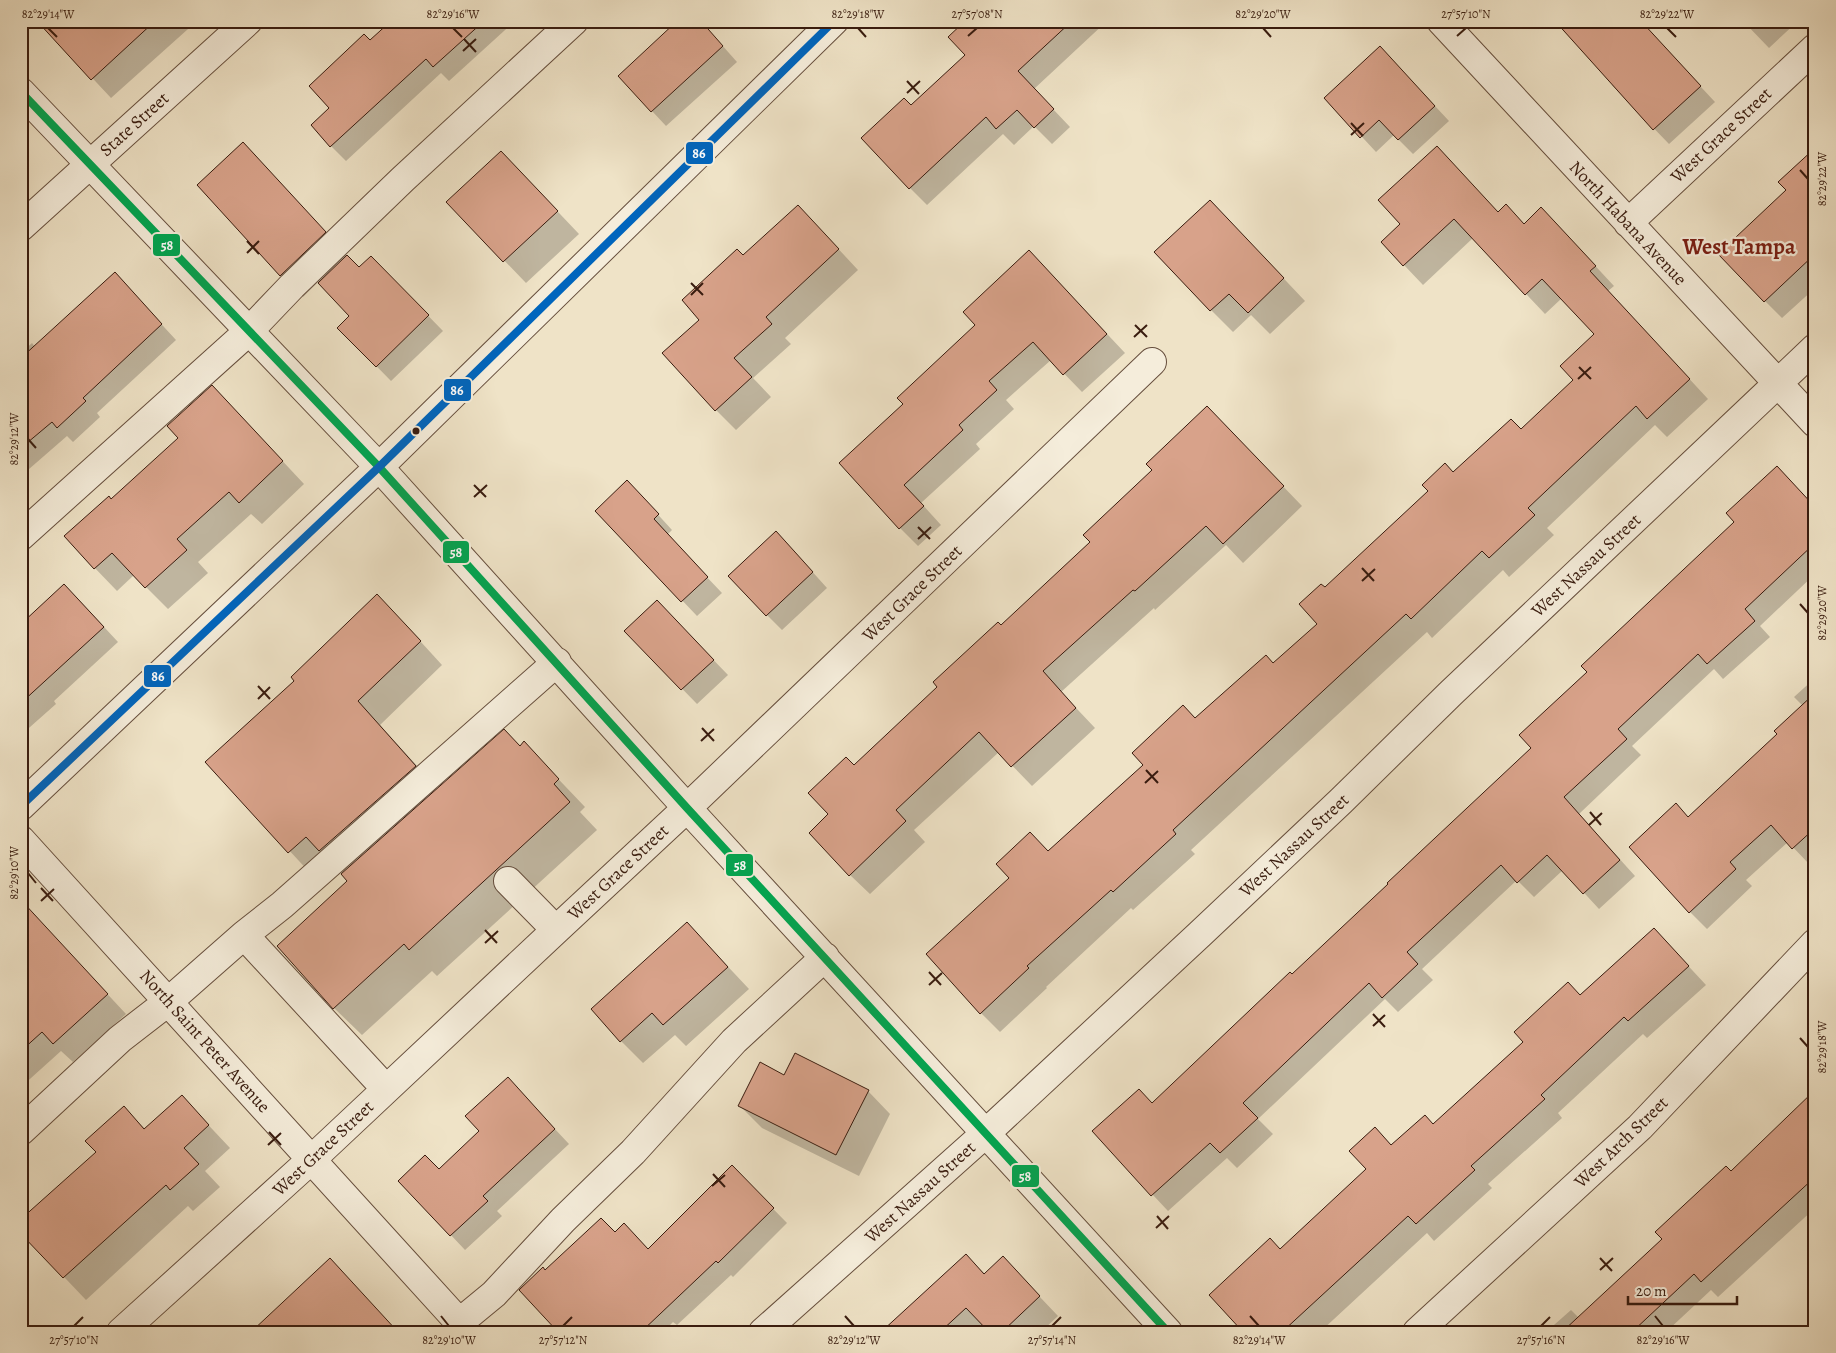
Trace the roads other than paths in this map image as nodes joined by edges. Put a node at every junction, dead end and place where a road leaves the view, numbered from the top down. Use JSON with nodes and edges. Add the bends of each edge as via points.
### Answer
{"nodes":[{"id":1,"x":248,"y":21,"type":"edge"},
{"id":2,"x":574,"y":21,"type":"edge"},
{"id":3,"x":834,"y":21,"type":"edge"},
{"id":4,"x":1441,"y":21,"type":"edge"},
{"id":5,"x":1815,"y":48,"type":"edge"},
{"id":6,"x":21,"y":92,"type":"edge"},
{"id":7,"x":89,"y":164,"type":"junction"},
{"id":8,"x":1628,"y":223,"type":"junction"},
{"id":9,"x":21,"y":227,"type":"edge"},
{"id":10,"x":249,"y":332,"type":"junction"},
{"id":11,"x":1815,"y":348,"type":"edge"},
{"id":12,"x":1152,"y":362,"type":"dead end"},
{"id":13,"x":1777,"y":383,"type":"junction"},
{"id":14,"x":1815,"y":423,"type":"edge"},
{"id":15,"x":379,"y":467,"type":"junction"},
{"id":16,"x":21,"y":536,"type":"edge"},
{"id":17,"x":556,"y":662,"type":"junction"},
{"id":18,"x":21,"y":806,"type":"edge"},
{"id":19,"x":687,"y":808,"type":"junction"},
{"id":20,"x":21,"y":840,"type":"edge"},
{"id":21,"x":508,"y":881,"type":"dead end"},
{"id":22,"x":556,"y":930,"type":"junction"},
{"id":23,"x":244,"y":935,"type":"junction"},
{"id":24,"x":1815,"y":943,"type":"edge"},
{"id":25,"x":825,"y":957,"type":"junction"},
{"id":26,"x":169,"y":1001,"type":"junction"},
{"id":27,"x":386,"y":1089,"type":"junction"},
{"id":28,"x":21,"y":1131,"type":"edge"},
{"id":29,"x":986,"y":1133,"type":"junction"},
{"id":30,"x":312,"y":1160,"type":"junction"},
{"id":31,"x":464,"y":1327,"type":"edge"},
{"id":32,"x":121,"y":1332,"type":"edge"},
{"id":33,"x":764,"y":1332,"type":"edge"},
{"id":34,"x":1168,"y":1332,"type":"edge"},
{"id":35,"x":1417,"y":1332,"type":"edge"}],
"edges":[{"from":1,"to":7,"type":"street","name":"State Street"},
{"from":2,"to":10,"type":"street","via":[[403,179]]},
{"from":3,"to":15,"type":"street"},
{"from":4,"to":8,"type":"street","name":"North Habana Avenue"},
{"from":5,"to":8,"type":"street","name":"West Grace Street"},
{"from":6,"to":7,"type":"street"},
{"from":7,"to":9,"type":"street","name":"State Street"},
{"from":7,"to":10,"type":"street"},
{"from":8,"to":13,"type":"street","name":"North Habana Avenue"},
{"from":10,"to":15,"type":"street"},
{"from":10,"to":16,"type":"street"},
{"from":11,"to":13,"type":"street","name":"West Nassau Street"},
{"from":12,"to":19,"type":"street","name":"West Grace Street"},
{"from":13,"to":14,"type":"street","name":"North Habana Avenue"},
{"from":13,"to":29,"type":"street","name":"West Nassau Street","via":[[1450,693],[1334,808]]},
{"from":15,"to":17,"type":"street"},
{"from":15,"to":18,"type":"street"},
{"from":17,"to":19,"type":"street"},
{"from":17,"to":23,"type":"street","via":[[290,899]]},
{"from":19,"to":22,"type":"street","name":"West Grace Street"},
{"from":19,"to":25,"type":"street"},
{"from":20,"to":26,"type":"street","name":"North Saint Peter Avenue"},
{"from":21,"to":22,"type":"street"},
{"from":22,"to":27,"type":"street","name":"West Grace Street"},
{"from":23,"to":26,"type":"street"},
{"from":23,"to":27,"type":"street"},
{"from":24,"to":35,"type":"street","name":"West Arch Street","via":[[1640,1127]]},
{"from":25,"to":29,"type":"street"},
{"from":25,"to":31,"type":"street","via":[[734,1041],[633,1152],[563,1220]]},
{"from":26,"to":28,"type":"street","via":[[120,1039]]},
{"from":26,"to":30,"type":"street","name":"North Saint Peter Avenue"},
{"from":27,"to":30,"type":"street","name":"West Grace Street"},
{"from":29,"to":33,"type":"street","name":"West Nassau Street"},
{"from":29,"to":34,"type":"street"},
{"from":30,"to":31,"type":"street","name":"North Saint Peter Avenue"},
{"from":30,"to":32,"type":"street","name":"West Grace Street"}]}
